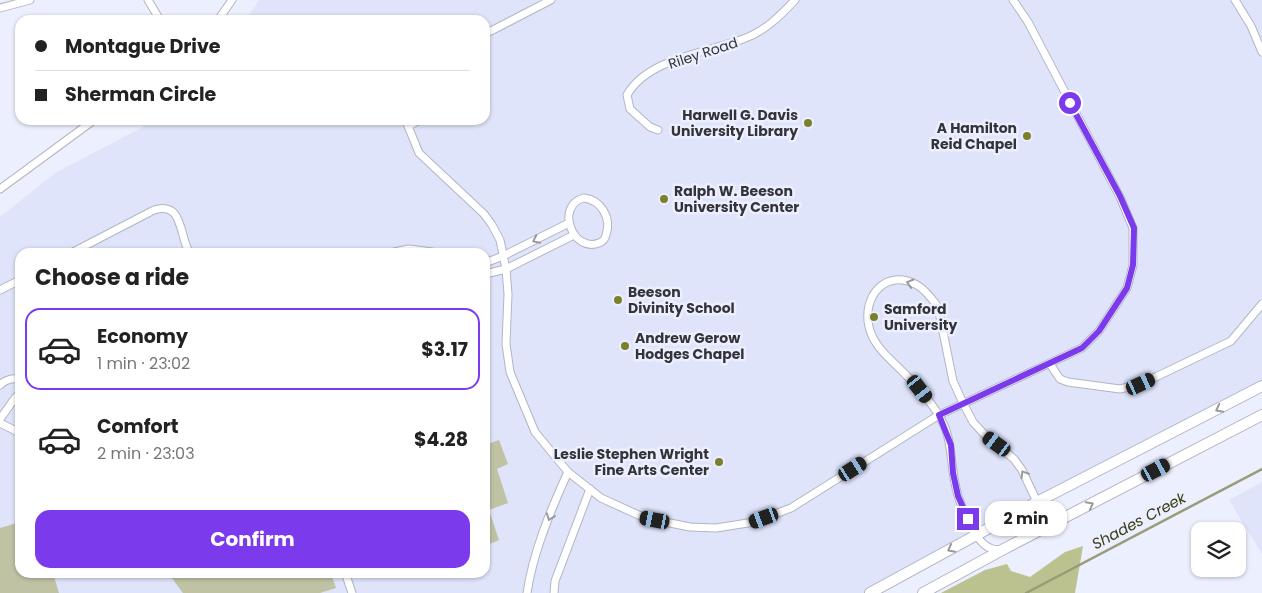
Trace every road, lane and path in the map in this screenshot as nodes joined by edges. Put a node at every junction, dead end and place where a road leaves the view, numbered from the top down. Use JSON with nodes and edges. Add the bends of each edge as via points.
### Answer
{"nodes":[{"id":1,"x":30,"y":0,"type":"edge"},
{"id":2,"x":148,"y":0,"type":"edge"},
{"id":3,"x":232,"y":0,"type":"edge"},
{"id":4,"x":551,"y":0,"type":"edge"},
{"id":5,"x":795,"y":0,"type":"edge"},
{"id":6,"x":1013,"y":0,"type":"edge"},
{"id":7,"x":1235,"y":0,"type":"edge"},
{"id":8,"x":0,"y":8,"type":"edge"},
{"id":9,"x":157,"y":15,"type":"edge"},
{"id":10,"x":222,"y":15,"type":"edge"},
{"id":11,"x":490,"y":31,"type":"edge"},
{"id":12,"x":1262,"y":52,"type":"edge"},
{"id":13,"x":87,"y":125,"type":"edge"},
{"id":14,"x":409,"y":125,"type":"edge"},
{"id":15,"x":658,"y":130,"type":"dead end"},
{"id":16,"x":0,"y":189,"type":"edge"},
{"id":17,"x":569,"y":223,"type":"junction"},
{"id":18,"x":574,"y":236,"type":"junction"},
{"id":19,"x":81,"y":248,"type":"edge"},
{"id":20,"x":187,"y":248,"type":"edge"},
{"id":21,"x":503,"y":256,"type":"junction"},
{"id":22,"x":490,"y":260,"type":"edge"},
{"id":23,"x":506,"y":270,"type":"junction"},
{"id":24,"x":490,"y":273,"type":"edge"},
{"id":25,"x":15,"y":282,"type":"edge"},
{"id":26,"x":0,"y":290,"type":"edge"},
{"id":27,"x":1262,"y":304,"type":"edge"},
{"id":28,"x":1050,"y":364,"type":"junction"},
{"id":29,"x":15,"y":378,"type":"edge"},
{"id":30,"x":0,"y":385,"type":"edge"},
{"id":31,"x":1262,"y":386,"type":"edge"},
{"id":32,"x":15,"y":398,"type":"edge"},
{"id":33,"x":964,"y":403,"type":"junction"},
{"id":34,"x":939,"y":415,"type":"junction"},
{"id":35,"x":1262,"y":415,"type":"edge"},
{"id":36,"x":0,"y":419,"type":"edge"},
{"id":37,"x":0,"y":423,"type":"edge"},
{"id":38,"x":15,"y":430,"type":"edge"},
{"id":39,"x":568,"y":472,"type":"junction"},
{"id":40,"x":590,"y":489,"type":"junction"},
{"id":41,"x":1037,"y":502,"type":"junction"},
{"id":42,"x":1032,"y":535,"type":"junction"},
{"id":43,"x":977,"y":536,"type":"junction"},
{"id":44,"x":1002,"y":550,"type":"junction"},
{"id":45,"x":347,"y":578,"type":"edge"},
{"id":46,"x":352,"y":593,"type":"edge"},
{"id":47,"x":527,"y":593,"type":"edge"},
{"id":48,"x":554,"y":593,"type":"edge"},
{"id":49,"x":870,"y":593,"type":"edge"},
{"id":50,"x":923,"y":593,"type":"edge"}],
"edges":[{"from":1,"to":8,"type":"street"},
{"from":2,"to":9,"type":"street"},
{"from":3,"to":10,"type":"street"},
{"from":4,"to":11,"type":"street"},
{"from":5,"to":15,"type":"street","name":"Riley Road","via":[[776,20],[754,34],[659,67],[633,85],[627,95],[630,109]]},
{"from":6,"to":28,"type":"street","via":[[1028,22],[1134,228],[1133,265],[1127,288],[1099,331],[1082,348]]},
{"from":7,"to":12,"type":"street"},
{"from":13,"to":16,"type":"street"},
{"from":14,"to":21,"type":"street","via":[[419,153],[492,225],[500,240]]},
{"from":17,"to":18,"type":"street"},
{"from":17,"to":18,"type":"street","via":[[570,209],[579,199],[594,201],[605,213],[608,229],[601,242],[587,244]]},
{"from":17,"to":21,"type":"street","one_way":true},
{"from":18,"to":23,"type":"street"},
{"from":19,"to":20,"type":"street","via":[[154,210],[165,208],[178,218]]},
{"from":21,"to":22,"type":"street"},
{"from":21,"to":23,"type":"street"},
{"from":23,"to":24,"type":"street"},
{"from":23,"to":39,"type":"street","via":[[506,344],[510,372],[534,432]]},
{"from":25,"to":26,"type":"street"},
{"from":27,"to":28,"type":"street","via":[[1231,341],[1131,387],[1120,389],[1068,382],[1060,379]]},
{"from":28,"to":33,"type":"street"},
{"from":29,"to":30,"type":"street"},
{"from":31,"to":41,"type":"main road","one_way":true},
{"from":32,"to":36,"type":"street"},
{"from":33,"to":34,"type":"street"},
{"from":33,"to":34,"type":"street","one_way":true,"via":[[953,381],[938,307],[915,284],[888,282],[868,303],[871,334]]},
{"from":41,"to":33,"type":"street","one_way":true,"via":[[1014,459],[973,422]]},
{"from":34,"to":40,"type":"street","via":[[791,508],[754,522],[716,528],[652,520],[601,498]]},
{"from":34,"to":43,"type":"street","via":[[951,445],[958,496]]},
{"from":42,"to":35,"type":"main road","one_way":true},
{"from":37,"to":38,"type":"street"},
{"from":39,"to":40,"type":"street"},
{"from":39,"to":47,"type":"street","one_way":true,"via":[[534,559]]},
{"from":40,"to":48,"type":"street","via":[[555,581]]},
{"from":41,"to":42,"type":"street","via":[[1040,517]]},
{"from":41,"to":43,"type":"main road"},
{"from":42,"to":44,"type":"main road"},
{"from":43,"to":44,"type":"street","via":[[992,549]]},
{"from":43,"to":49,"type":"main road","one_way":true},
{"from":44,"to":50,"type":"main road"},
{"from":45,"to":46,"type":"street"}]}
